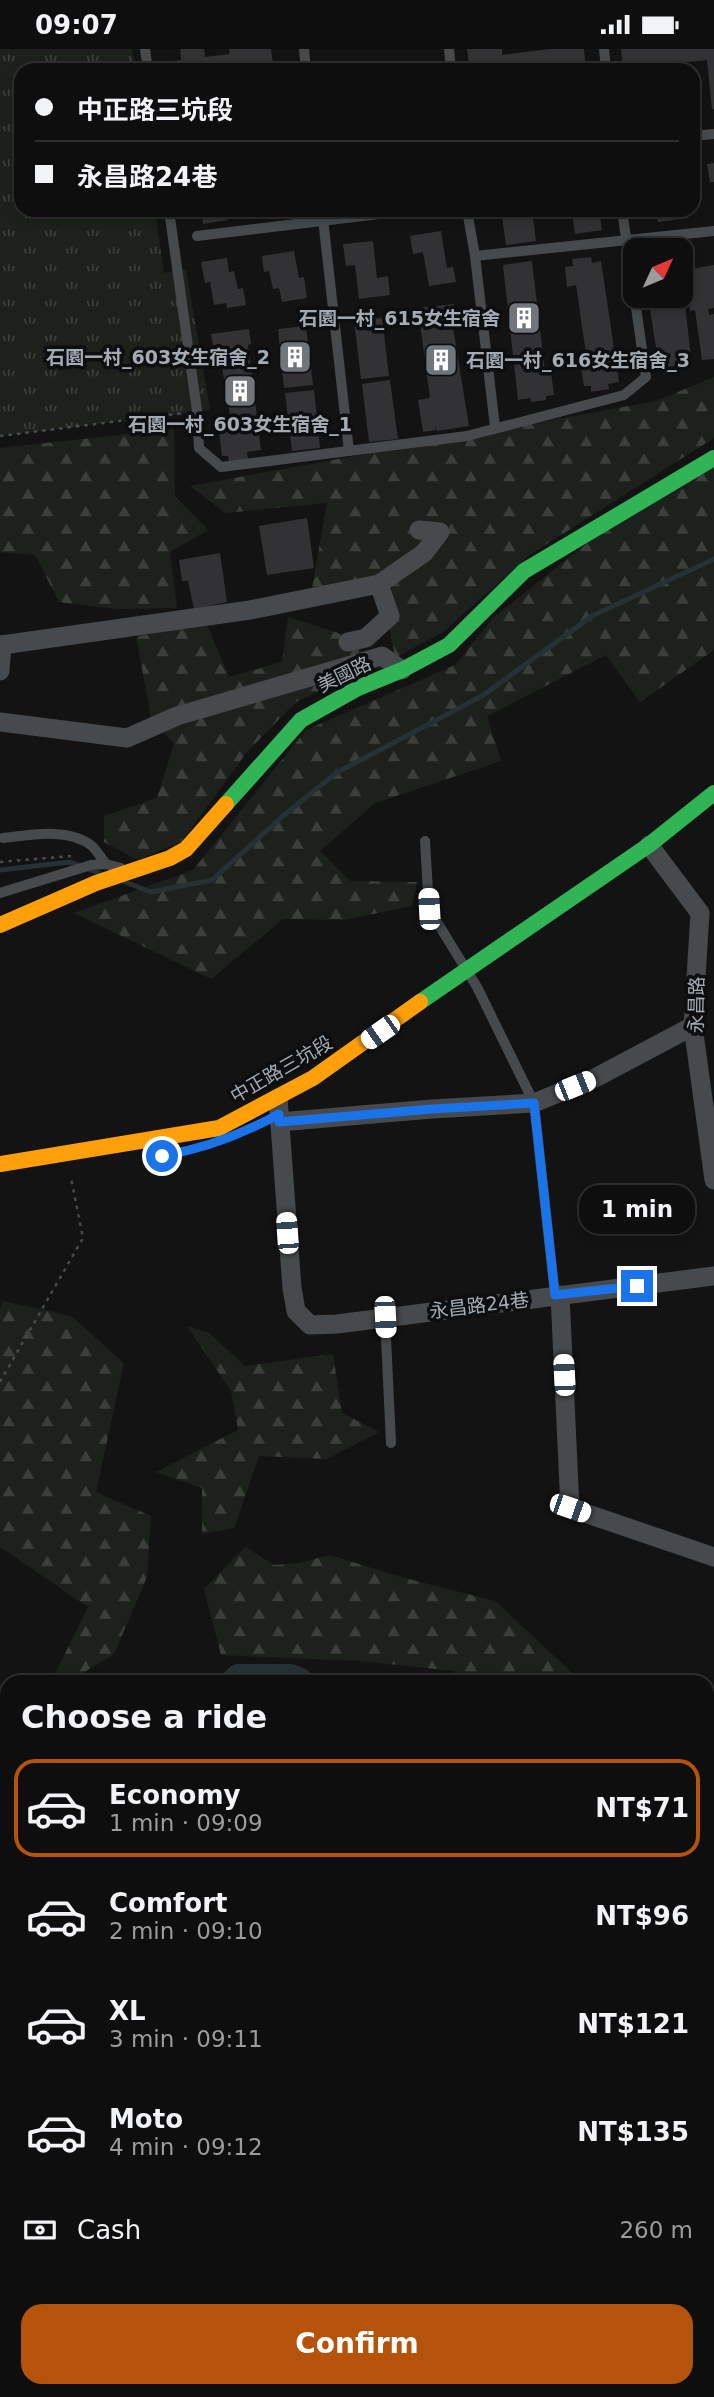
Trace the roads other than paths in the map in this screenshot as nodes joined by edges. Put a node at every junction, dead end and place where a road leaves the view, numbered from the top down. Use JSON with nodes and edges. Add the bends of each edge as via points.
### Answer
{"nodes":[{"id":1,"x":170,"y":217,"type":"edge"},
{"id":2,"x":311,"y":217,"type":"edge"},
{"id":3,"x":323,"y":217,"type":"edge"},
{"id":4,"x":468,"y":217,"type":"edge"},
{"id":5,"x":623,"y":217,"type":"edge"},
{"id":6,"x":714,"y":231,"type":"edge"},
{"id":7,"x":197,"y":236,"type":"dead end"},
{"id":8,"x":627,"y":238,"type":"edge"},
{"id":9,"x":653,"y":238,"type":"edge"},
{"id":10,"x":623,"y":241,"type":"edge"},
{"id":11,"x":475,"y":256,"type":"junction"},
{"id":12,"x":636,"y":308,"type":"edge"},
{"id":13,"x":495,"y":427,"type":"junction"},
{"id":14,"x":349,"y":451,"type":"junction"},
{"id":15,"x":714,"y":458,"type":"edge"},
{"id":16,"x":419,"y":530,"type":"dead end"},
{"id":17,"x":379,"y":584,"type":"junction"},
{"id":18,"x":348,"y":642,"type":"dead end"},
{"id":19,"x":1,"y":645,"type":"edge"},
{"id":20,"x":402,"y":670,"type":"junction"},
{"id":21,"x":0,"y":671,"type":"edge"},
{"id":22,"x":0,"y":722,"type":"edge"},
{"id":23,"x":714,"y":793,"type":"edge"},
{"id":24,"x":3,"y":838,"type":"dead end"},
{"id":25,"x":425,"y":841,"type":"dead end"},
{"id":26,"x":658,"y":856,"type":"junction"},
{"id":27,"x":119,"y":870,"type":"junction"},
{"id":28,"x":0,"y":893,"type":"edge"},
{"id":29,"x":0,"y":925,"type":"edge"},
{"id":30,"x":465,"y":970,"type":"junction"},
{"id":31,"x":693,"y":1026,"type":"junction"},
{"id":32,"x":534,"y":1103,"type":"junction"},
{"id":33,"x":299,"y":1104,"type":"dead end"},
{"id":34,"x":279,"y":1111,"type":"junction"},
{"id":35,"x":197,"y":1148,"type":"dead end"},
{"id":36,"x":0,"y":1164,"type":"edge"},
{"id":37,"x":714,"y":1180,"type":"edge"},
{"id":38,"x":714,"y":1276,"type":"edge"},
{"id":39,"x":557,"y":1295,"type":"junction"},
{"id":40,"x":385,"y":1317,"type":"junction"},
{"id":41,"x":391,"y":1443,"type":"dead end"},
{"id":42,"x":714,"y":1557,"type":"edge"}],
"edges":[{"from":1,"to":14,"type":"lane","via":[[198,448],[220,467]]},
{"from":2,"to":7,"type":"lane"},
{"from":3,"to":14,"type":"lane"},
{"from":4,"to":11,"type":"lane"},
{"from":5,"to":8,"type":"lane"},
{"from":6,"to":9,"type":"lane"},
{"from":10,"to":11,"type":"lane"},
{"from":11,"to":13,"type":"lane"},
{"from":12,"to":13,"type":"lane","via":[[646,377],[624,395]]},
{"from":13,"to":14,"type":"lane","via":[[467,436]]},
{"from":15,"to":20,"type":"main road","name":"美國路","via":[[524,571],[449,645]]},
{"from":16,"to":17,"type":"street","via":[[440,532],[424,553]]},
{"from":17,"to":18,"type":"street","via":[[390,616],[366,638]]},
{"from":17,"to":19,"type":"street","via":[[250,610]]},
{"from":19,"to":21,"type":"street"},
{"from":20,"to":22,"type":"street","via":[[382,656],[177,716],[127,738]]},
{"from":20,"to":27,"type":"main road","name":"美國路","via":[[301,720],[186,849],[170,858]]},
{"from":23,"to":26,"type":"main road","name":"中正路三坑段"},
{"from":24,"to":27,"type":"lane","via":[[75,837]]},
{"from":25,"to":30,"type":"lane","via":[[429,909]]},
{"from":26,"to":30,"type":"main road","name":"中正路三坑段"},
{"from":26,"to":31,"type":"street","name":"永昌路","via":[[700,913]]},
{"from":27,"to":28,"type":"lane","via":[[92,865]]},
{"from":27,"to":29,"type":"main road","name":"美國路"},
{"from":30,"to":32,"type":"lane"},
{"from":30,"to":34,"type":"main road","name":"中正路三坑段","via":[[313,1079]]},
{"from":31,"to":32,"type":"street","via":[[595,1078]]},
{"from":31,"to":37,"type":"street","name":"永昌路"},
{"from":32,"to":34,"type":"street"},
{"from":32,"to":39,"type":"lane"},
{"from":33,"to":34,"type":"main road","name":"中正路三坑段"},
{"from":34,"to":35,"type":"main road","name":"中正路三坑段","via":[[254,1128]]},
{"from":34,"to":36,"type":"main road","name":"中正路三坑段","via":[[219,1128]]},
{"from":34,"to":40,"type":"street","name":"永昌路24巷","via":[[296,1311],[310,1325]]},
{"from":38,"to":39,"type":"street","name":"永昌路24巷"},
{"from":39,"to":40,"type":"street","name":"永昌路24巷"},
{"from":39,"to":42,"type":"street","via":[[570,1508]]},
{"from":40,"to":41,"type":"lane"}]}
